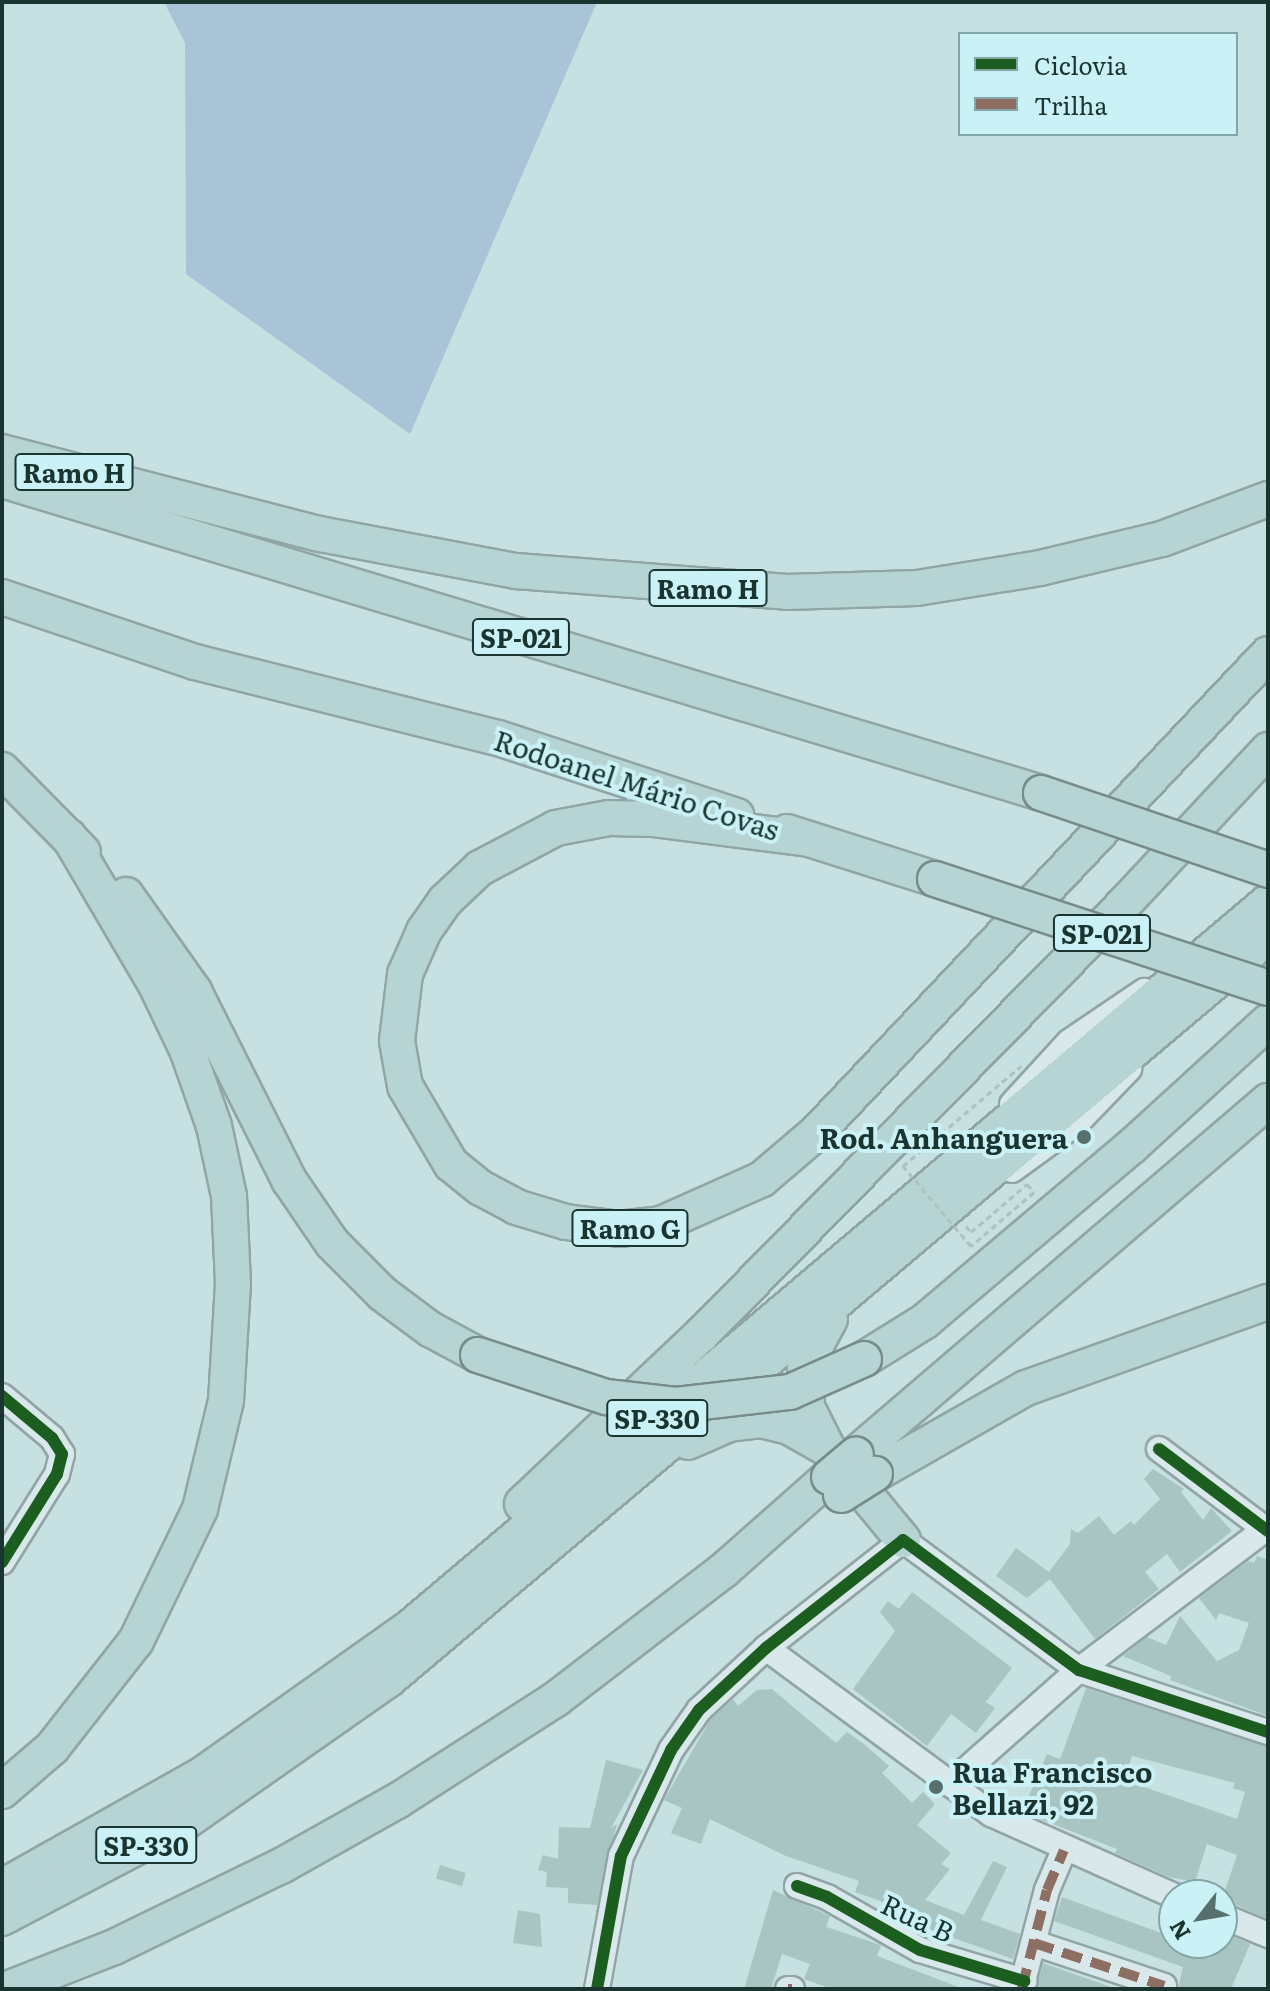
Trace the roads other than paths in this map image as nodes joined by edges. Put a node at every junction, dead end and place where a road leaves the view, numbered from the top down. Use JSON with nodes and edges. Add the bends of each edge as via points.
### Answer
{"nodes":[{"id":1,"x":2,"y":452,"type":"edge"},
{"id":2,"x":2,"y":480,"type":"edge"},
{"id":3,"x":1268,"y":499,"type":"edge"},
{"id":4,"x":2,"y":597,"type":"edge"},
{"id":5,"x":1268,"y":654,"type":"edge"},
{"id":6,"x":1268,"y":750,"type":"edge"},
{"id":7,"x":2,"y":770,"type":"edge"},
{"id":8,"x":69,"y":837,"type":"junction"},
{"id":9,"x":809,"y":839,"type":"junction"},
{"id":10,"x":1268,"y":870,"type":"edge"},
{"id":11,"x":1268,"y":902,"type":"edge"},
{"id":12,"x":1268,"y":937,"type":"edge"},
{"id":13,"x":1268,"y":988,"type":"edge"},
{"id":14,"x":1268,"y":1022,"type":"edge"},
{"id":15,"x":1268,"y":1101,"type":"edge"},
{"id":16,"x":859,"y":1282,"type":"junction"},
{"id":17,"x":1268,"y":1302,"type":"edge"},
{"id":18,"x":2,"y":1396,"type":"edge"},
{"id":19,"x":1159,"y":1449,"type":"dead end"},
{"id":20,"x":846,"y":1470,"type":"junction"},
{"id":21,"x":607,"y":1496,"type":"junction"},
{"id":22,"x":1266,"y":1530,"type":"edge"},
{"id":23,"x":903,"y":1540,"type":"junction"},
{"id":24,"x":2,"y":1562,"type":"edge"},
{"id":25,"x":766,"y":1648,"type":"junction"},
{"id":26,"x":1079,"y":1670,"type":"junction"},
{"id":27,"x":316,"y":1695,"type":"junction"},
{"id":28,"x":1268,"y":1732,"type":"edge"},
{"id":29,"x":950,"y":1784,"type":"junction"},
{"id":30,"x":2,"y":1791,"type":"edge"},
{"id":31,"x":1064,"y":1850,"type":"junction"},
{"id":32,"x":797,"y":1886,"type":"dead end"},
{"id":33,"x":2,"y":1887,"type":"edge"},
{"id":34,"x":1158,"y":1889,"type":"edge"},
{"id":35,"x":2,"y":1918,"type":"edge"},
{"id":36,"x":1238,"y":1923,"type":"edge"},
{"id":37,"x":1268,"y":1935,"type":"edge"},
{"id":38,"x":1034,"y":1943,"type":"junction"},
{"id":39,"x":1023,"y":1985,"type":"edge"},
{"id":40,"x":1164,"y":1986,"type":"dead end"},
{"id":41,"x":7,"y":1989,"type":"edge"},
{"id":42,"x":597,"y":1989,"type":"edge"}],
"edges":[{"from":1,"to":3,"type":"highway","number":"Ramo H","via":[[320,534],[516,571],[787,592],[917,588],[1040,568],[1162,539]]},
{"from":2,"to":10,"type":"highway","number":"SP-021","bridge":true,"via":[[1041,793]]},
{"from":4,"to":9,"type":"highway","name":"Rodoanel Mário Covas","number":"SP-021","via":[[195,662],[498,738]]},
{"from":5,"to":9,"type":"highway","number":"Ramo G","via":[[817,1132],[762,1179],[661,1224],[619,1229],[566,1222],[516,1207],[451,1164],[405,1086],[397,1041],[405,974],[424,931],[445,901],[480,868],[556,828],[609,818]]},
{"from":6,"to":27,"type":"highway","via":[[702,1334]]},
{"from":7,"to":8,"type":"highway"},
{"from":8,"to":14,"type":"highway","bridge":true,"via":[[126,895],[194,991],[289,1180],[332,1243],[383,1294],[430,1329],[530,1377],[606,1397],[676,1405],[790,1392],[864,1359],[925,1321],[1132,1146]]},
{"from":8,"to":30,"type":"highway","via":[[156,985],[214,1126],[229,1196],[232,1270],[226,1401],[200,1509],[136,1641],[52,1748]]},
{"from":9,"to":13,"type":"highway","name":"Rodoanel Mário Covas","number":"SP-021","bridge":true},
{"from":11,"to":27,"type":"highway","number":"SP-330","via":[[408,1629]]},
{"from":12,"to":16,"type":"highway","number":"SP-330","via":[[1162,1026],[962,1213]]},
{"from":15,"to":20,"type":"highway"},
{"from":16,"to":20,"type":"highway","via":[[819,1334],[805,1366],[807,1407]]},
{"from":16,"to":21,"type":"highway","number":"SP-330"},
{"from":17,"to":20,"type":"highway","via":[[1026,1388]]},
{"from":18,"to":24,"type":"street","via":[[52,1438],[62,1454],[57,1474]]},
{"from":19,"to":22,"type":"street"},
{"from":20,"to":21,"type":"highway","via":[[789,1427],[761,1420],[698,1436]]},
{"from":20,"to":23,"type":"highway"},
{"from":20,"to":41,"type":"highway","via":[[556,1699],[397,1801],[281,1866],[128,1940]]},
{"from":21,"to":35,"type":"highway","number":"SP-330","via":[[388,1680],[282,1758],[185,1822]]},
{"from":22,"to":26,"type":"street"},
{"from":23,"to":25,"type":"street"},
{"from":23,"to":26,"type":"street"},
{"from":25,"to":29,"type":"street"},
{"from":25,"to":42,"type":"street","via":[[699,1710],[644,1798],[621,1856]]},
{"from":26,"to":28,"type":"street"},
{"from":26,"to":29,"type":"street"},
{"from":27,"to":33,"type":"highway","number":"SP-330","via":[[200,1776]]},
{"from":29,"to":31,"type":"street","via":[[991,1814]]},
{"from":31,"to":34,"type":"street"},
{"from":31,"to":38,"type":"street"},
{"from":32,"to":39,"type":"street","name":"Rua B","via":[[827,1897],[920,1950]]},
{"from":36,"to":37,"type":"street"},
{"from":38,"to":39,"type":"street"},
{"from":38,"to":40,"type":"street"}]}
